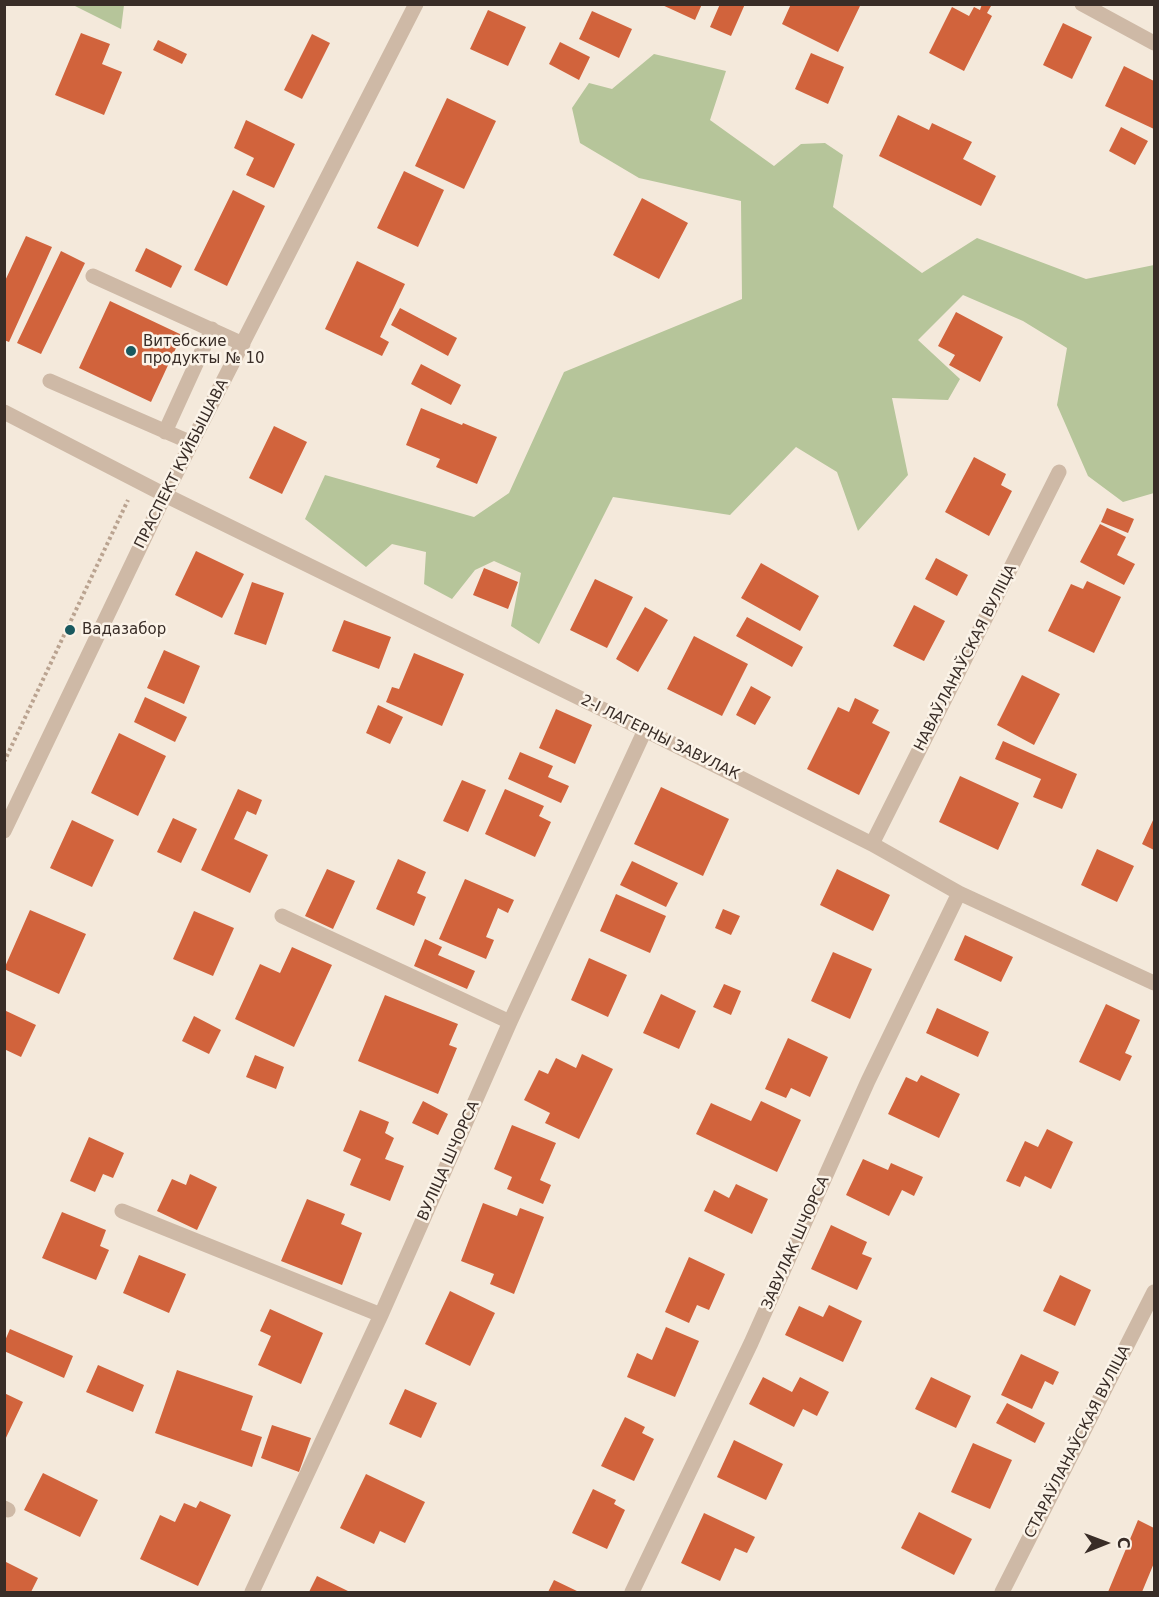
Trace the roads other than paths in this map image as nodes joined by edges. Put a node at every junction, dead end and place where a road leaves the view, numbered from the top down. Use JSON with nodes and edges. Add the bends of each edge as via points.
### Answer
{"nodes":[{"id":1,"x":416,"y":4,"type":"edge"},
{"id":2,"x":1082,"y":4,"type":"edge"},
{"id":3,"x":1155,"y":43,"type":"edge"},
{"id":4,"x":93,"y":276,"type":"dead end"},
{"id":5,"x":212,"y":329,"type":"junction"},
{"id":6,"x":243,"y":344,"type":"junction"},
{"id":7,"x":50,"y":381,"type":"dead end"},
{"id":8,"x":4,"y":412,"type":"edge"},
{"id":9,"x":165,"y":432,"type":"junction"},
{"id":10,"x":192,"y":443,"type":"junction"},
{"id":11,"x":1059,"y":472,"type":"dead end"},
{"id":12,"x":165,"y":495,"type":"junction"},
{"id":13,"x":645,"y":730,"type":"junction"},
{"id":14,"x":4,"y":831,"type":"edge"},
{"id":15,"x":872,"y":844,"type":"junction"},
{"id":16,"x":959,"y":893,"type":"junction"},
{"id":17,"x":282,"y":916,"type":"dead end"},
{"id":18,"x":1155,"y":983,"type":"edge"},
{"id":19,"x":510,"y":1022,"type":"junction"},
{"id":20,"x":122,"y":1211,"type":"dead end"},
{"id":21,"x":1155,"y":1292,"type":"edge"},
{"id":22,"x":381,"y":1315,"type":"junction"},
{"id":23,"x":252,"y":1593,"type":"edge"},
{"id":24,"x":632,"y":1593,"type":"edge"},
{"id":25,"x":1002,"y":1593,"type":"edge"}],
"edges":[{"from":1,"to":6,"type":"street","name":"ПРАСПЕКТ КУЙБЫШАВА"},
{"from":2,"to":3,"type":"street"},
{"from":4,"to":5,"type":"street"},
{"from":5,"to":6,"type":"street"},
{"from":5,"to":9,"type":"street"},
{"from":6,"to":10,"type":"street","name":"ПРАСПЕКТ КУЙБЫШАВА"},
{"from":7,"to":9,"type":"street"},
{"from":8,"to":12,"type":"street","name":"2-І ЛАГЕРНЫ ЗАВУЛАК"},
{"from":9,"to":10,"type":"street"},
{"from":10,"to":12,"type":"street","name":"ПРАСПЕКТ КУЙБЫШАВА"},
{"from":11,"to":15,"type":"street","name":"НАВАЎЛАНАЎСКАЯ ВУЛІЦА"},
{"from":12,"to":13,"type":"street","name":"2-І ЛАГЕРНЫ ЗАВУЛАК"},
{"from":12,"to":14,"type":"street","name":"ПРАСПЕКТ КУЙБЫШАВА"},
{"from":13,"to":15,"type":"street","name":"2-І ЛАГЕРНЫ ЗАВУЛАК"},
{"from":13,"to":19,"type":"street","name":"ВУЛІЦА ШЧОРСА"},
{"from":15,"to":16,"type":"street","name":"2-І ЛАГЕРНЫ ЗАВУЛАК"},
{"from":16,"to":18,"type":"street","name":"2-І ЛАГЕРНЫ ЗАВУЛАК"},
{"from":16,"to":24,"type":"street","name":"ЗАВУЛАК ШЧОРСА"},
{"from":17,"to":19,"type":"street"},
{"from":19,"to":22,"type":"street","name":"ВУЛІЦА ШЧОРСА"},
{"from":20,"to":22,"type":"street"},
{"from":21,"to":25,"type":"street","name":"СТАРАЎЛАНАЎСКАЯ ВУЛІЦА"},
{"from":22,"to":23,"type":"street","name":"ВУЛІЦА ШЧОРСА"}]}
